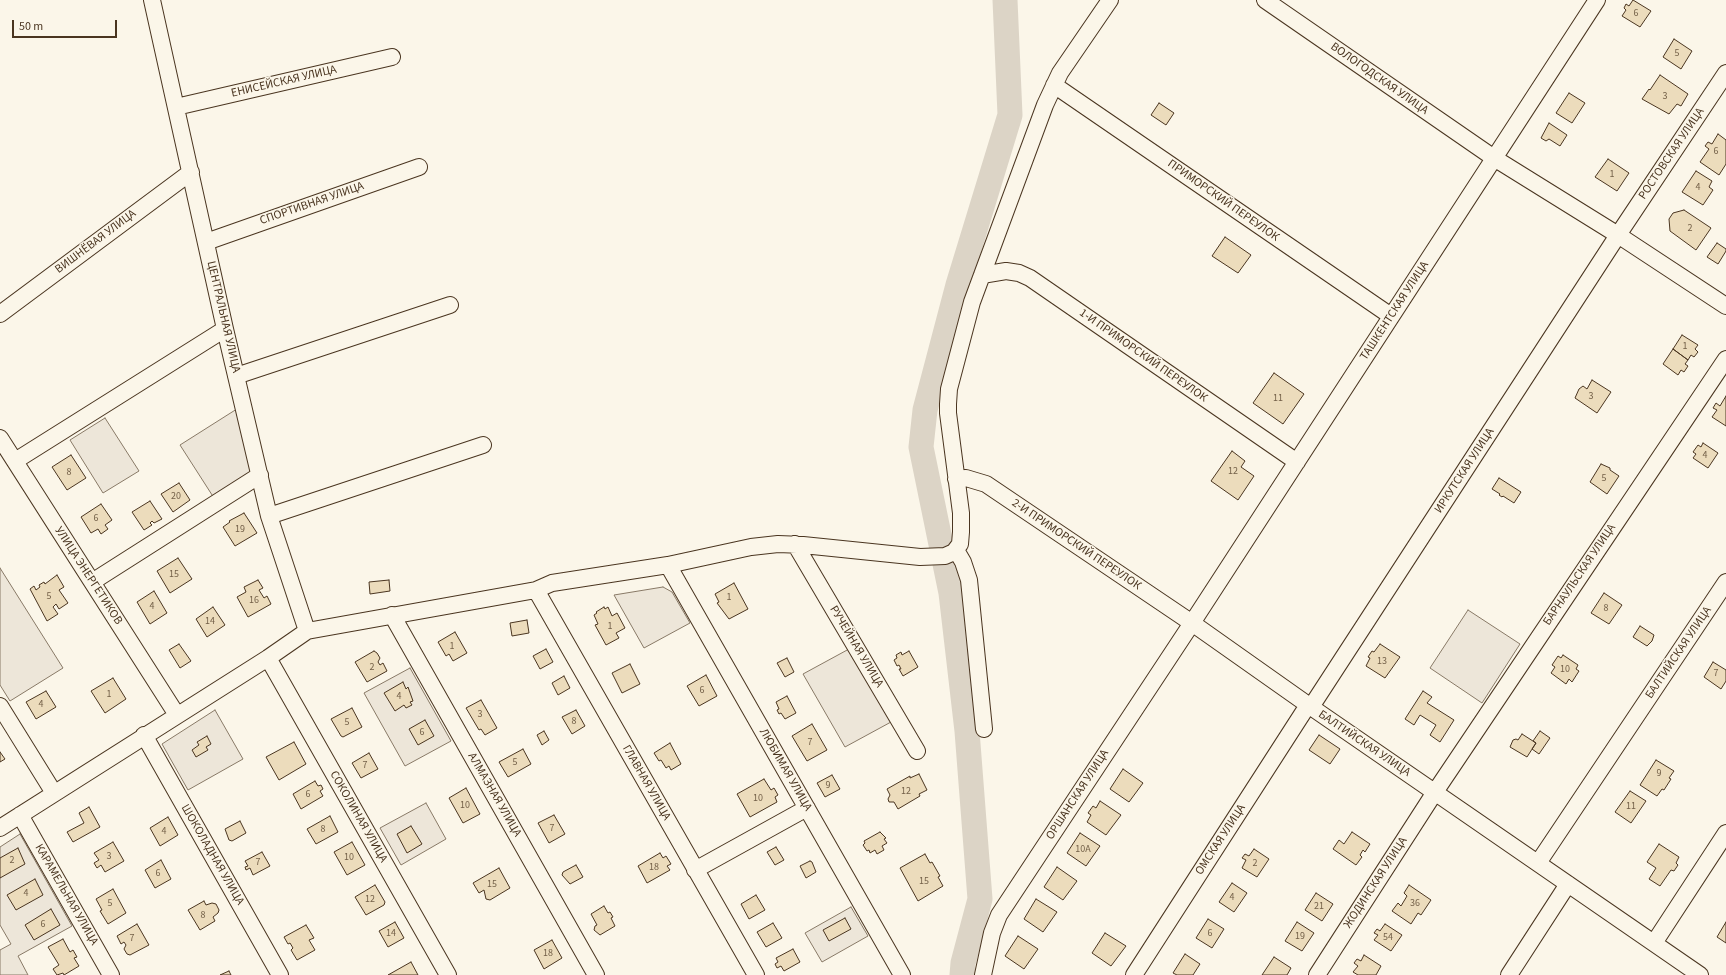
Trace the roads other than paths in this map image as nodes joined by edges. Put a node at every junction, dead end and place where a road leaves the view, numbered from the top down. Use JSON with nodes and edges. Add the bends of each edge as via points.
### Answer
{"nodes":[{"id":1,"x":152,"y":0,"type":"edge"},
{"id":2,"x":1110,"y":0,"type":"edge"},
{"id":3,"x":1265,"y":0,"type":"edge"},
{"id":4,"x":1597,"y":0,"type":"edge"},
{"id":5,"x":392,"y":57,"type":"dead end"},
{"id":6,"x":1726,"y":73,"type":"edge"},
{"id":7,"x":1054,"y":85,"type":"junction"},
{"id":8,"x":176,"y":107,"type":"junction"},
{"id":9,"x":1494,"y":158,"type":"junction"},
{"id":10,"x":418,"y":167,"type":"dead end"},
{"id":11,"x":191,"y":172,"type":"junction"},
{"id":12,"x":1618,"y":235,"type":"junction"},
{"id":13,"x":206,"y":242,"type":"junction"},
{"id":14,"x":982,"y":275,"type":"junction"},
{"id":15,"x":450,"y":305,"type":"dead end"},
{"id":16,"x":1726,"y":306,"type":"edge"},
{"id":17,"x":1,"y":312,"type":"edge"},
{"id":18,"x":1391,"y":316,"type":"junction"},
{"id":19,"x":226,"y":329,"type":"junction"},
{"id":20,"x":1726,"y":359,"type":"edge"},
{"id":21,"x":236,"y":376,"type":"junction"},
{"id":22,"x":0,"y":438,"type":"edge"},
{"id":23,"x":483,"y":445,"type":"dead end"},
{"id":24,"x":15,"y":461,"type":"junction"},
{"id":25,"x":1297,"y":462,"type":"junction"},
{"id":26,"x":260,"y":475,"type":"junction"},
{"id":27,"x":956,"y":478,"type":"junction"},
{"id":28,"x":269,"y":516,"type":"junction"},
{"id":29,"x":795,"y":544,"type":"junction"},
{"id":30,"x":946,"y":554,"type":"junction"},
{"id":31,"x":668,"y":565,"type":"junction"},
{"id":32,"x":92,"y":582,"type":"junction"},
{"id":33,"x":1726,"y":582,"type":"edge"},
{"id":34,"x":536,"y":590,"type":"junction"},
{"id":35,"x":392,"y":615,"type":"junction"},
{"id":36,"x":1192,"y":623,"type":"junction"},
{"id":37,"x":307,"y":631,"type":"junction"},
{"id":38,"x":268,"y":658,"type":"junction"},
{"id":39,"x":0,"y":706,"type":"edge"},
{"id":40,"x":1310,"y":706,"type":"junction"},
{"id":41,"x":177,"y":715,"type":"junction"},
{"id":42,"x":984,"y":729,"type":"dead end"},
{"id":43,"x":144,"y":735,"type":"junction"},
{"id":44,"x":917,"y":750,"type":"dead end"},
{"id":45,"x":1435,"y":792,"type":"junction"},
{"id":46,"x":54,"y":793,"type":"junction"},
{"id":47,"x":807,"y":808,"type":"junction"},
{"id":48,"x":20,"y":815,"type":"junction"},
{"id":49,"x":0,"y":828,"type":"edge"},
{"id":50,"x":1726,"y":833,"type":"edge"},
{"id":51,"x":1538,"y":863,"type":"junction"},
{"id":52,"x":695,"y":870,"type":"junction"},
{"id":53,"x":1568,"y":884,"type":"junction"},
{"id":54,"x":1654,"y":943,"type":"junction"},
{"id":55,"x":1694,"y":973,"type":"edge"},
{"id":56,"x":111,"y":975,"type":"edge"},
{"id":57,"x":280,"y":975,"type":"edge"},
{"id":58,"x":448,"y":975,"type":"edge"},
{"id":59,"x":596,"y":975,"type":"edge"},
{"id":60,"x":756,"y":975,"type":"edge"},
{"id":61,"x":902,"y":975,"type":"edge"},
{"id":62,"x":983,"y":975,"type":"edge"},
{"id":63,"x":1134,"y":975,"type":"edge"},
{"id":64,"x":1317,"y":975,"type":"edge"},
{"id":65,"x":1509,"y":975,"type":"edge"}],
"edges":[{"from":1,"to":8,"type":"street","name":"ЦЕНТРАЛЬНАЯ УЛИЦА"},
{"from":2,"to":7,"type":"street"},
{"from":3,"to":9,"type":"street","name":"ВОЛОГОДСКАЯ УЛИЦА"},
{"from":4,"to":9,"type":"street","name":"ТАШКЕНТСКАЯ УЛИЦА"},
{"from":5,"to":8,"type":"street","name":"ЕНИСЕЙСКАЯ УЛИЦА"},
{"from":6,"to":12,"type":"street","name":"РОСТОВСКАЯ УЛИЦА"},
{"from":7,"to":14,"type":"street"},
{"from":7,"to":18,"type":"street","name":"ПРИМОРСКИЙ ПЕРЕУЛОК"},
{"from":8,"to":11,"type":"street","name":"ЦЕНТРАЛЬНАЯ УЛИЦА"},
{"from":9,"to":12,"type":"street","name":"ВОЛОГОДСКАЯ УЛИЦА"},
{"from":9,"to":18,"type":"street","name":"ТАШКЕНТСКАЯ УЛИЦА"},
{"from":10,"to":13,"type":"street","name":"СПОРТИВНАЯ УЛИЦА"},
{"from":11,"to":13,"type":"street","name":"ЦЕНТРАЛЬНАЯ УЛИЦА"},
{"from":11,"to":17,"type":"street","name":"ВИШНЁВАЯ УЛИЦА"},
{"from":12,"to":16,"type":"street","name":"ВОЛОГОДСКАЯ УЛИЦА"},
{"from":12,"to":40,"type":"street","name":"ИРКУТСКАЯ УЛИЦА"},
{"from":13,"to":19,"type":"street","name":"ЦЕНТРАЛЬНАЯ УЛИЦА"},
{"from":14,"to":25,"type":"street","name":"1-И ПРИМОРСКИЙ ПЕРЕУЛОК","via":[[1006,271],[1030,278]]},
{"from":14,"to":27,"type":"street","via":[[972,302],[949,389],[948,413]]},
{"from":15,"to":21,"type":"street"},
{"from":18,"to":25,"type":"street","name":"ТАШКЕНТСКАЯ УЛИЦА"},
{"from":19,"to":21,"type":"street","name":"ЦЕНТРАЛЬНАЯ УЛИЦА"},
{"from":19,"to":24,"type":"street"},
{"from":20,"to":45,"type":"street","name":"БАРНАУЛЬСКАЯ УЛИЦА"},
{"from":21,"to":26,"type":"street","name":"ЦЕНТРАЛЬНАЯ УЛИЦА"},
{"from":22,"to":24,"type":"street","name":"УЛИЦА ЭНЕРГЕТИКОВ"},
{"from":23,"to":28,"type":"street"},
{"from":24,"to":32,"type":"street","name":"УЛИЦА ЭНЕРГЕТИКОВ"},
{"from":25,"to":36,"type":"street","name":"ТАШКЕНТСКАЯ УЛИЦА"},
{"from":26,"to":28,"type":"street","name":"ЦЕНТРАЛЬНАЯ УЛИЦА"},
{"from":26,"to":32,"type":"street"},
{"from":27,"to":30,"type":"street","via":[[962,532],[960,544]]},
{"from":27,"to":36,"type":"street","name":"2-И ПРИМОРСКИЙ ПЕРЕУЛОК","via":[[986,484]]},
{"from":28,"to":37,"type":"street","name":"ЦЕНТРАЛЬНАЯ УЛИЦА"},
{"from":29,"to":30,"type":"street","via":[[920,557]]},
{"from":29,"to":31,"type":"street","via":[[751,547]]},
{"from":29,"to":44,"type":"street","name":"РУЧЕЙНАЯ УЛИЦА"},
{"from":30,"to":42,"type":"street","via":[[964,562],[969,580]]},
{"from":31,"to":34,"type":"street","via":[[552,583]]},
{"from":31,"to":47,"type":"street","name":"ЛЮБИМАЯ УЛИЦА"},
{"from":32,"to":41,"type":"street","name":"УЛИЦА ЭНЕРГЕТИКОВ"},
{"from":33,"to":51,"type":"street","name":"БАЛТИЙСКАЯ УЛИЦА"},
{"from":34,"to":35,"type":"street"},
{"from":34,"to":52,"type":"street","name":"ГЛАВНАЯ УЛИЦА"},
{"from":35,"to":37,"type":"street"},
{"from":35,"to":59,"type":"street","name":"АЛМАЗНАЯ УЛИЦА"},
{"from":36,"to":40,"type":"street","name":"БАЛТИЙСКАЯ УЛИЦА"},
{"from":36,"to":62,"type":"street","name":"ОРШАНСКАЯ УЛИЦА","via":[[999,915],[992,933]]},
{"from":37,"to":38,"type":"street"},
{"from":38,"to":41,"type":"street"},
{"from":38,"to":58,"type":"street","name":"СОКОЛИНАЯ УЛИЦА"},
{"from":39,"to":46,"type":"street"},
{"from":40,"to":45,"type":"street","name":"БАЛТИЙСКАЯ УЛИЦА"},
{"from":40,"to":63,"type":"street","name":"ОМСКАЯ УЛИЦА"},
{"from":41,"to":43,"type":"street"},
{"from":43,"to":46,"type":"street"},
{"from":43,"to":57,"type":"street","name":"ШОКОЛАДНАЯ УЛИЦА"},
{"from":45,"to":51,"type":"street","name":"БАЛТИЙСКАЯ УЛИЦА"},
{"from":45,"to":64,"type":"street","name":"ЖОДИНСКАЯ УЛИЦА"},
{"from":46,"to":48,"type":"street"},
{"from":47,"to":52,"type":"street"},
{"from":47,"to":61,"type":"street","name":"ЛЮБИМАЯ УЛИЦА"},
{"from":48,"to":49,"type":"street"},
{"from":48,"to":56,"type":"street","name":"КАРАМЕЛЬНАЯ УЛИЦА"},
{"from":50,"to":54,"type":"street"},
{"from":51,"to":53,"type":"street","name":"БАЛТИЙСКАЯ УЛИЦА"},
{"from":52,"to":60,"type":"street","name":"ГЛАВНАЯ УЛИЦА"},
{"from":53,"to":54,"type":"street","name":"БАЛТИЙСКАЯ УЛИЦА"},
{"from":53,"to":65,"type":"street"},
{"from":54,"to":55,"type":"street","name":"БАЛТИЙСКАЯ УЛИЦА"}]}
